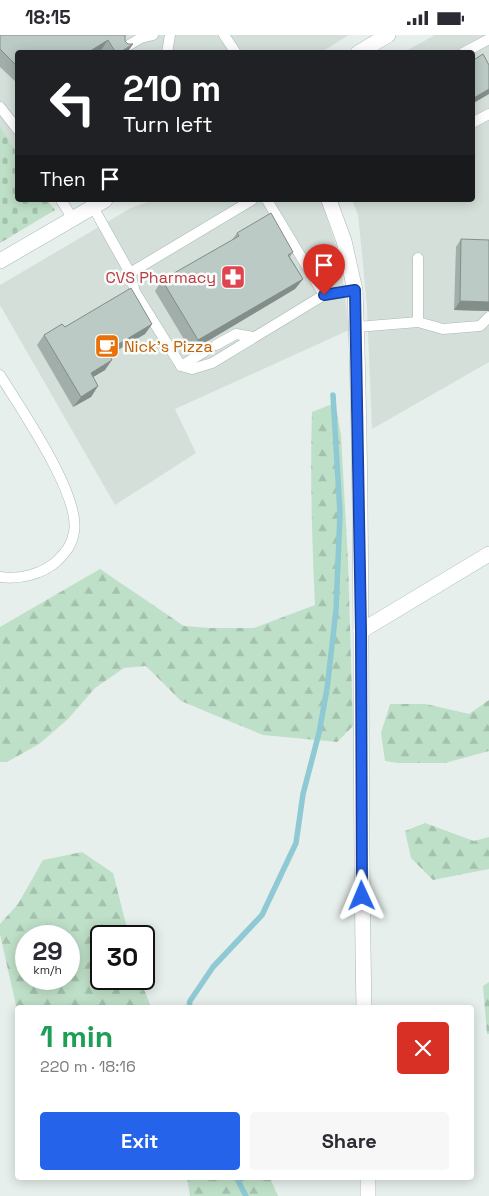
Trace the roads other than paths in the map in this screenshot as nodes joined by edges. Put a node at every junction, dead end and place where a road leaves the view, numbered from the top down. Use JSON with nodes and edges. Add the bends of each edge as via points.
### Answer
{"nodes":[{"id":1,"x":153,"y":35,"type":"edge"},
{"id":2,"x":170,"y":35,"type":"edge"},
{"id":3,"x":224,"y":35,"type":"edge"},
{"id":4,"x":388,"y":35,"type":"edge"},
{"id":5,"x":489,"y":39,"type":"edge"},
{"id":6,"x":124,"y":48,"type":"edge"},
{"id":7,"x":168,"y":50,"type":"edge"},
{"id":8,"x":234,"y":50,"type":"edge"},
{"id":9,"x":363,"y":50,"type":"edge"},
{"id":10,"x":469,"y":50,"type":"edge"},
{"id":11,"x":0,"y":107,"type":"edge"},
{"id":12,"x":489,"y":114,"type":"edge"},
{"id":13,"x":13,"y":115,"type":"edge"},
{"id":14,"x":475,"y":121,"type":"edge"},
{"id":15,"x":63,"y":202,"type":"edge"},
{"id":16,"x":249,"y":202,"type":"edge"},
{"id":17,"x":268,"y":202,"type":"edge"},
{"id":18,"x":333,"y":202,"type":"edge"},
{"id":19,"x":99,"y":203,"type":"edge"},
{"id":20,"x":73,"y":219,"type":"junction"},
{"id":21,"x":418,"y":258,"type":"dead end"},
{"id":22,"x":0,"y":261,"type":"edge"},
{"id":23,"x":130,"y":273,"type":"junction"},
{"id":24,"x":355,"y":290,"type":"junction"},
{"id":25,"x":324,"y":295,"type":"junction"},
{"id":26,"x":489,"y":317,"type":"edge"},
{"id":27,"x":418,"y":322,"type":"junction"},
{"id":28,"x":356,"y":327,"type":"junction"},
{"id":29,"x":253,"y":337,"type":"junction"},
{"id":30,"x":216,"y":345,"type":"edge"},
{"id":31,"x":204,"y":352,"type":"edge"},
{"id":32,"x":181,"y":366,"type":"junction"},
{"id":33,"x":0,"y":375,"type":"edge"},
{"id":34,"x":489,"y":554,"type":"edge"},
{"id":35,"x":0,"y":577,"type":"edge"},
{"id":36,"x":361,"y":631,"type":"junction"},
{"id":37,"x":364,"y":1005,"type":"edge"},
{"id":38,"x":368,"y":1180,"type":"edge"},
{"id":39,"x":368,"y":1196,"type":"edge"}],
"edges":[{"from":1,"to":6,"type":"lane"},
{"from":2,"to":7,"type":"lane"},
{"from":3,"to":8,"type":"lane"},
{"from":4,"to":9,"type":"street"},
{"from":5,"to":10,"type":"lane"},
{"from":11,"to":13,"type":"lane"},
{"from":12,"to":14,"type":"lane"},
{"from":15,"to":20,"type":"lane"},
{"from":16,"to":23,"type":"lane"},
{"from":17,"to":25,"type":"lane"},
{"from":18,"to":24,"type":"street"},
{"from":19,"to":20,"type":"street"},
{"from":19,"to":23,"type":"lane"},
{"from":20,"to":22,"type":"street"},
{"from":21,"to":27,"type":"lane"},
{"from":23,"to":32,"type":"lane","via":[[135,292]]},
{"from":24,"to":25,"type":"lane"},
{"from":24,"to":28,"type":"street"},
{"from":25,"to":29,"type":"lane"},
{"from":26,"to":27,"type":"lane","via":[[480,325],[443,329]]},
{"from":27,"to":28,"type":"lane"},
{"from":28,"to":36,"type":"street"},
{"from":29,"to":30,"type":"lane","via":[[236,334]]},
{"from":29,"to":32,"type":"lane","via":[[212,363],[192,369]]},
{"from":31,"to":32,"type":"lane"},
{"from":33,"to":35,"type":"lane","via":[[64,483],[73,508],[75,531],[69,550],[54,564],[12,579]]},
{"from":34,"to":36,"type":"street"},
{"from":36,"to":37,"type":"street"},
{"from":38,"to":39,"type":"street"}]}
